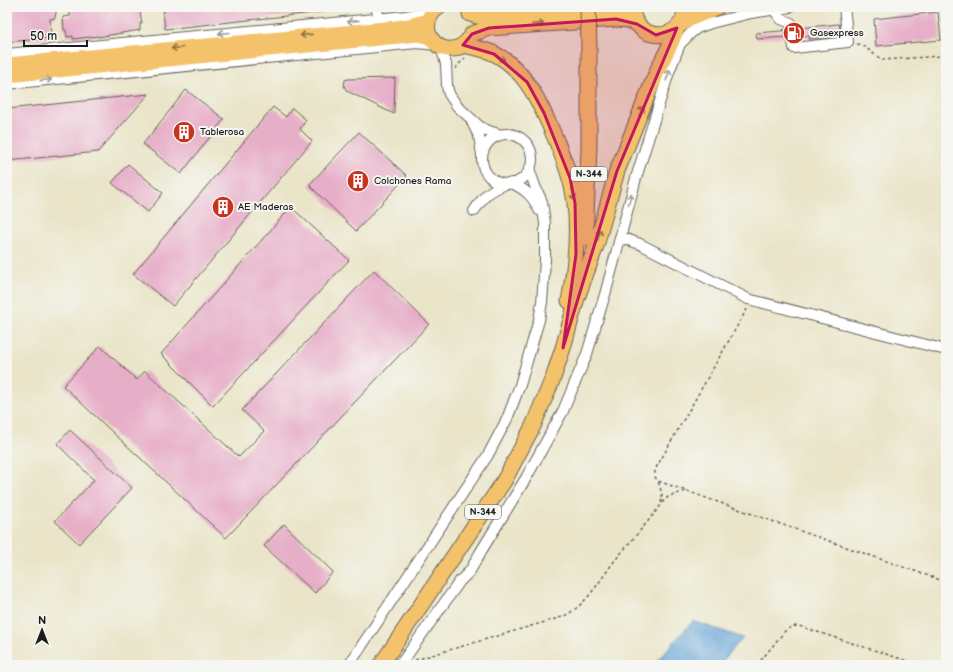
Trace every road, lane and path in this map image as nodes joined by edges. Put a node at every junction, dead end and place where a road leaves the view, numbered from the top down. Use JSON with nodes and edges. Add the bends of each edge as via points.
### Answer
{"nodes":[{"id":1,"x":376,"y":7,"type":"edge"},
{"id":2,"x":588,"y":7,"type":"edge"},
{"id":3,"x":604,"y":7,"type":"edge"},
{"id":4,"x":632,"y":7,"type":"edge"},
{"id":5,"x":685,"y":7,"type":"edge"},
{"id":6,"x":717,"y":7,"type":"edge"},
{"id":7,"x":790,"y":7,"type":"edge"},
{"id":8,"x":844,"y":7,"type":"edge"},
{"id":9,"x":773,"y":8,"type":"edge"},
{"id":10,"x":466,"y":10,"type":"edge"},
{"id":11,"x":433,"y":13,"type":"edge"},
{"id":12,"x":379,"y":18,"type":"junction"},
{"id":13,"x":637,"y":24,"type":"junction"},
{"id":14,"x":678,"y":26,"type":"junction"},
{"id":15,"x":848,"y":42,"type":"junction"},
{"id":16,"x":436,"y":44,"type":"junction"},
{"id":17,"x":467,"y":44,"type":"junction"},
{"id":18,"x":7,"y":54,"type":"edge"},
{"id":19,"x":946,"y":62,"type":"edge"},
{"id":20,"x":7,"y":64,"type":"edge"},
{"id":21,"x":451,"y":72,"type":"junction"},
{"id":22,"x":7,"y":76,"type":"edge"},
{"id":23,"x":7,"y":84,"type":"edge"},
{"id":24,"x":470,"y":118,"type":"junction"},
{"id":25,"x":501,"y":135,"type":"junction"},
{"id":26,"x":482,"y":155,"type":"junction"},
{"id":27,"x":529,"y":169,"type":"junction"},
{"id":28,"x":486,"y":173,"type":"junction"},
{"id":29,"x":508,"y":184,"type":"junction"},
{"id":30,"x":484,"y":196,"type":"junction"},
{"id":31,"x":474,"y":211,"type":"dead end"},
{"id":32,"x":545,"y":223,"type":"junction"},
{"id":33,"x":620,"y":237,"type":"junction"},
{"id":34,"x":577,"y":298,"type":"junction"},
{"id":35,"x":752,"y":300,"type":"junction"},
{"id":36,"x":563,"y":348,"type":"junction"},
{"id":37,"x":946,"y":350,"type":"edge"},
{"id":38,"x":658,"y":481,"type":"junction"},
{"id":39,"x":686,"y":491,"type":"junction"},
{"id":40,"x":661,"y":504,"type":"junction"},
{"id":41,"x":946,"y":582,"type":"edge"},
{"id":42,"x":402,"y":662,"type":"edge"},
{"id":43,"x":349,"y":665,"type":"edge"},
{"id":44,"x":381,"y":665,"type":"edge"},
{"id":45,"x":757,"y":665,"type":"edge"},
{"id":46,"x":920,"y":665,"type":"edge"}],
"edges":[{"from":1,"to":12,"type":"street"},
{"from":2,"to":34,"type":"highway","number":"N-344","bridge":true,"via":[[590,148],[586,234]]},
{"from":3,"to":10,"type":"highway","via":[[486,17],[477,16]]},
{"from":4,"to":13,"type":"highway"},
{"from":5,"to":14,"type":"highway"},
{"from":6,"to":14,"type":"highway"},
{"from":7,"to":9,"type":"street"},
{"from":8,"to":15,"type":"street"},
{"from":9,"to":15,"type":"street","via":[[781,19],[791,23],[794,48]]},
{"from":33,"to":9,"type":"street","one_way":true,"via":[[636,178],[680,44],[697,28]]},
{"from":10,"to":17,"type":"highway","via":[[473,27]]},
{"from":11,"to":12,"type":"street"},
{"from":11,"to":16,"type":"highway","via":[[427,26]]},
{"from":11,"to":20,"type":"main road","one_way":true,"via":[[409,25],[396,27]]},
{"from":12,"to":18,"type":"street","one_way":true},
{"from":13,"to":14,"type":"highway","via":[[648,33],[656,35],[670,33]]},
{"from":17,"to":13,"type":"highway","one_way":true,"via":[[489,28],[616,19]]},
{"from":34,"to":14,"type":"highway","one_way":true,"via":[[596,246],[617,171]]},
{"from":15,"to":19,"type":"path","via":[[862,45],[882,60],[942,56]]},
{"from":16,"to":17,"type":"highway","via":[[449,49]]},
{"from":16,"to":21,"type":"street"},
{"from":16,"to":22,"type":"main road","via":[[418,35]]},
{"from":23,"to":16,"type":"street","one_way":true,"via":[[417,43]]},
{"from":17,"to":21,"type":"path","via":[[460,62]]},
{"from":17,"to":21,"type":"street","via":[[452,56]]},
{"from":17,"to":36,"type":"highway","one_way":true,"via":[[494,54],[527,82],[544,113],[570,178],[575,203],[576,254]]},
{"from":21,"to":24,"type":"street","via":[[447,86],[449,94]]},
{"from":24,"to":25,"type":"street","via":[[486,130]]},
{"from":24,"to":26,"type":"street","via":[[479,136]]},
{"from":25,"to":26,"type":"street","via":[[488,142]]},
{"from":25,"to":27,"type":"street","via":[[516,136],[528,146],[531,154]]},
{"from":26,"to":28,"type":"street"},
{"from":27,"to":29,"type":"street","via":[[518,181]]},
{"from":27,"to":32,"type":"street","via":[[542,202]]},
{"from":28,"to":29,"type":"street","via":[[498,182]]},
{"from":28,"to":30,"type":"street"},
{"from":29,"to":30,"type":"street"},
{"from":29,"to":32,"type":"street","via":[[527,192],[536,202]]},
{"from":30,"to":31,"type":"street"},
{"from":32,"to":43,"type":"street","via":[[544,281],[539,320],[507,419],[474,477]]},
{"from":33,"to":35,"type":"street","via":[[640,244]]},
{"from":33,"to":42,"type":"street","via":[[587,354],[563,411],[470,571],[460,581]]},
{"from":34,"to":36,"type":"highway","number":"N-344"},
{"from":35,"to":37,"type":"street"},
{"from":35,"to":38,"type":"path","via":[[656,468],[654,474]]},
{"from":36,"to":44,"type":"highway","number":"N-344","via":[[536,420],[504,481]]},
{"from":38,"to":39,"type":"path"},
{"from":38,"to":40,"type":"path","via":[[662,494]]},
{"from":39,"to":40,"type":"path","via":[[669,496]]},
{"from":39,"to":41,"type":"path"},
{"from":40,"to":42,"type":"path","via":[[587,598],[570,614],[410,662]]},
{"from":45,"to":46,"type":"path","via":[[789,627],[799,626]]}]}
